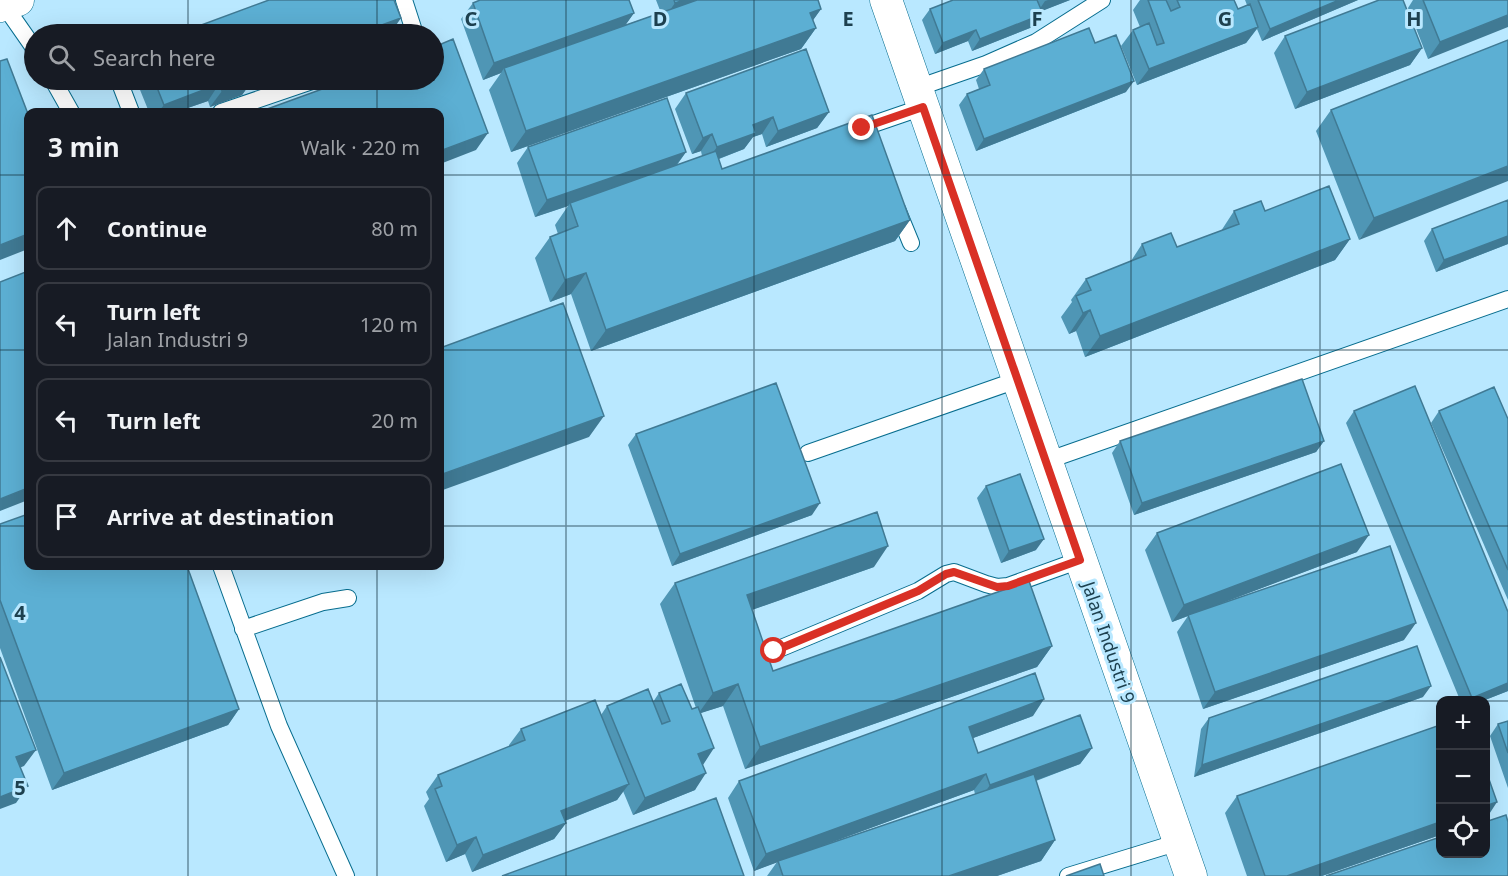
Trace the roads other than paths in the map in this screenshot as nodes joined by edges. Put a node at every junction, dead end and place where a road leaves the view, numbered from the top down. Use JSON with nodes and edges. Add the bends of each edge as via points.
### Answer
{"nodes":[{"id":1,"x":404,"y":0,"type":"edge"},
{"id":2,"x":886,"y":0,"type":"edge"},
{"id":3,"x":1102,"y":0,"type":"edge"},
{"id":4,"x":7,"y":4,"type":"edge"},
{"id":5,"x":412,"y":24,"type":"edge"},
{"id":6,"x":24,"y":32,"type":"edge"},
{"id":7,"x":59,"y":90,"type":"edge"},
{"id":8,"x":122,"y":90,"type":"edge"},
{"id":9,"x":286,"y":90,"type":"edge"},
{"id":10,"x":920,"y":98,"type":"junction"},
{"id":11,"x":69,"y":108,"type":"edge"},
{"id":12,"x":129,"y":108,"type":"edge"},
{"id":13,"x":233,"y":108,"type":"edge"},
{"id":14,"x":841,"y":135,"type":"edge"},
{"id":15,"x":889,"y":191,"type":"edge"},
{"id":16,"x":911,"y":243,"type":"edge"},
{"id":17,"x":1508,"y":299,"type":"edge"},
{"id":18,"x":1017,"y":380,"type":"junction"},
{"id":19,"x":808,"y":453,"type":"dead end"},
{"id":20,"x":1046,"y":460,"type":"junction"},
{"id":21,"x":1080,"y":560,"type":"junction"},
{"id":22,"x":224,"y":570,"type":"edge"},
{"id":23,"x":348,"y":598,"type":"dead end"},
{"id":24,"x":243,"y":629,"type":"junction"},
{"id":25,"x":774,"y":651,"type":"dead end"},
{"id":26,"x":1179,"y":842,"type":"junction"},
{"id":27,"x":346,"y":876,"type":"edge"},
{"id":28,"x":1068,"y":876,"type":"edge"},
{"id":29,"x":1191,"y":876,"type":"edge"}],
"edges":[{"from":1,"to":5,"type":"lane"},
{"from":2,"to":10,"type":"street","name":"Jalan Industri 9"},
{"from":3,"to":10,"type":"lane","via":[[1036,42]]},
{"from":4,"to":6,"type":"lane"},
{"from":7,"to":11,"type":"lane"},
{"from":8,"to":12,"type":"lane"},
{"from":9,"to":13,"type":"lane"},
{"from":10,"to":14,"type":"lane","via":[[864,133]]},
{"from":10,"to":18,"type":"street","name":"Jalan Industri 9"},
{"from":15,"to":16,"type":"lane"},
{"from":17,"to":20,"type":"lane"},
{"from":18,"to":19,"type":"lane"},
{"from":18,"to":20,"type":"street","name":"Jalan Industri 9"},
{"from":20,"to":21,"type":"street","name":"Jalan Industri 9"},
{"from":21,"to":25,"type":"lane","via":[[1008,586],[997,587],[954,572],[946,574],[918,591]]},
{"from":21,"to":26,"type":"street","name":"Jalan Industri 9"},
{"from":22,"to":24,"type":"lane"},
{"from":23,"to":24,"type":"lane","via":[[323,602]]},
{"from":24,"to":27,"type":"lane","via":[[279,726]]},
{"from":26,"to":28,"type":"lane"},
{"from":26,"to":29,"type":"street","name":"Jalan Industri 9"}]}
